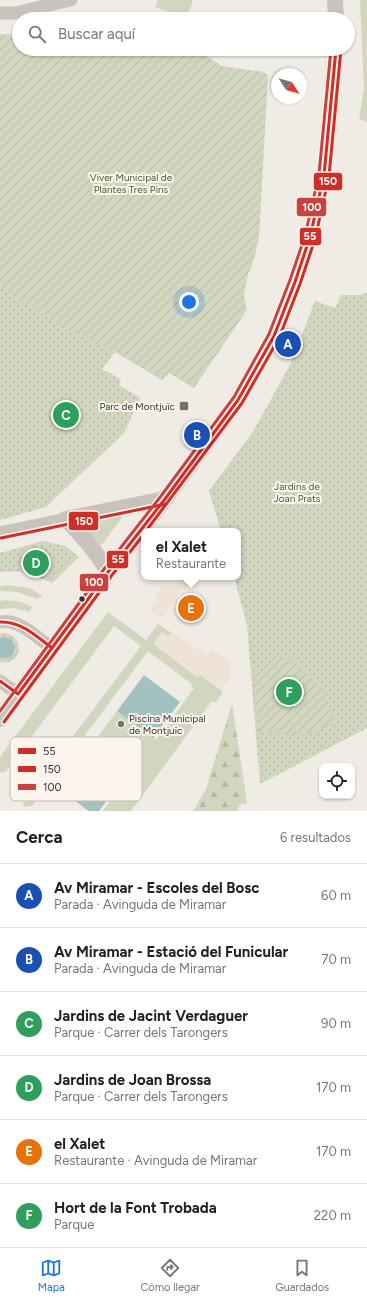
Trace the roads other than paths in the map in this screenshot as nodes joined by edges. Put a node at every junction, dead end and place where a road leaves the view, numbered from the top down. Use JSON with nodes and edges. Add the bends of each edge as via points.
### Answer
{"nodes":[{"id":1,"x":71,"y":0,"type":"edge"},
{"id":2,"x":335,"y":0,"type":"edge"},
{"id":3,"x":19,"y":12,"type":"edge"},
{"id":4,"x":336,"y":12,"type":"edge"},
{"id":5,"x":0,"y":13,"type":"edge"},
{"id":6,"x":12,"y":13,"type":"edge"},
{"id":7,"x":335,"y":56,"type":"edge"},
{"id":8,"x":165,"y":499,"type":"junction"},
{"id":9,"x":66,"y":519,"type":"junction"},
{"id":10,"x":142,"y":528,"type":"edge"},
{"id":11,"x":141,"y":530,"type":"edge"},
{"id":12,"x":0,"y":533,"type":"edge"},
{"id":13,"x":108,"y":572,"type":"junction"},
{"id":14,"x":0,"y":622,"type":"edge"},
{"id":15,"x":52,"y":648,"type":"junction"},
{"id":16,"x":0,"y":681,"type":"edge"},
{"id":17,"x":18,"y":694,"type":"junction"},
{"id":18,"x":0,"y":719,"type":"edge"}],
"edges":[{"from":1,"to":3,"type":"street"},
{"from":2,"to":4,"type":"street"},
{"from":5,"to":6,"type":"street"},
{"from":7,"to":8,"type":"street","via":[[324,175],[310,237],[291,295],[274,336],[238,400]]},
{"from":8,"to":9,"type":"street"},
{"from":8,"to":10,"type":"street"},
{"from":9,"to":12,"type":"street"},
{"from":9,"to":13,"type":"street","via":[[99,555]]},
{"from":11,"to":13,"type":"street"},
{"from":13,"to":15,"type":"street"},
{"from":14,"to":15,"type":"street","via":[[12,622],[21,626]]},
{"from":15,"to":17,"type":"street"},
{"from":16,"to":17,"type":"street"},
{"from":17,"to":18,"type":"street"}]}
